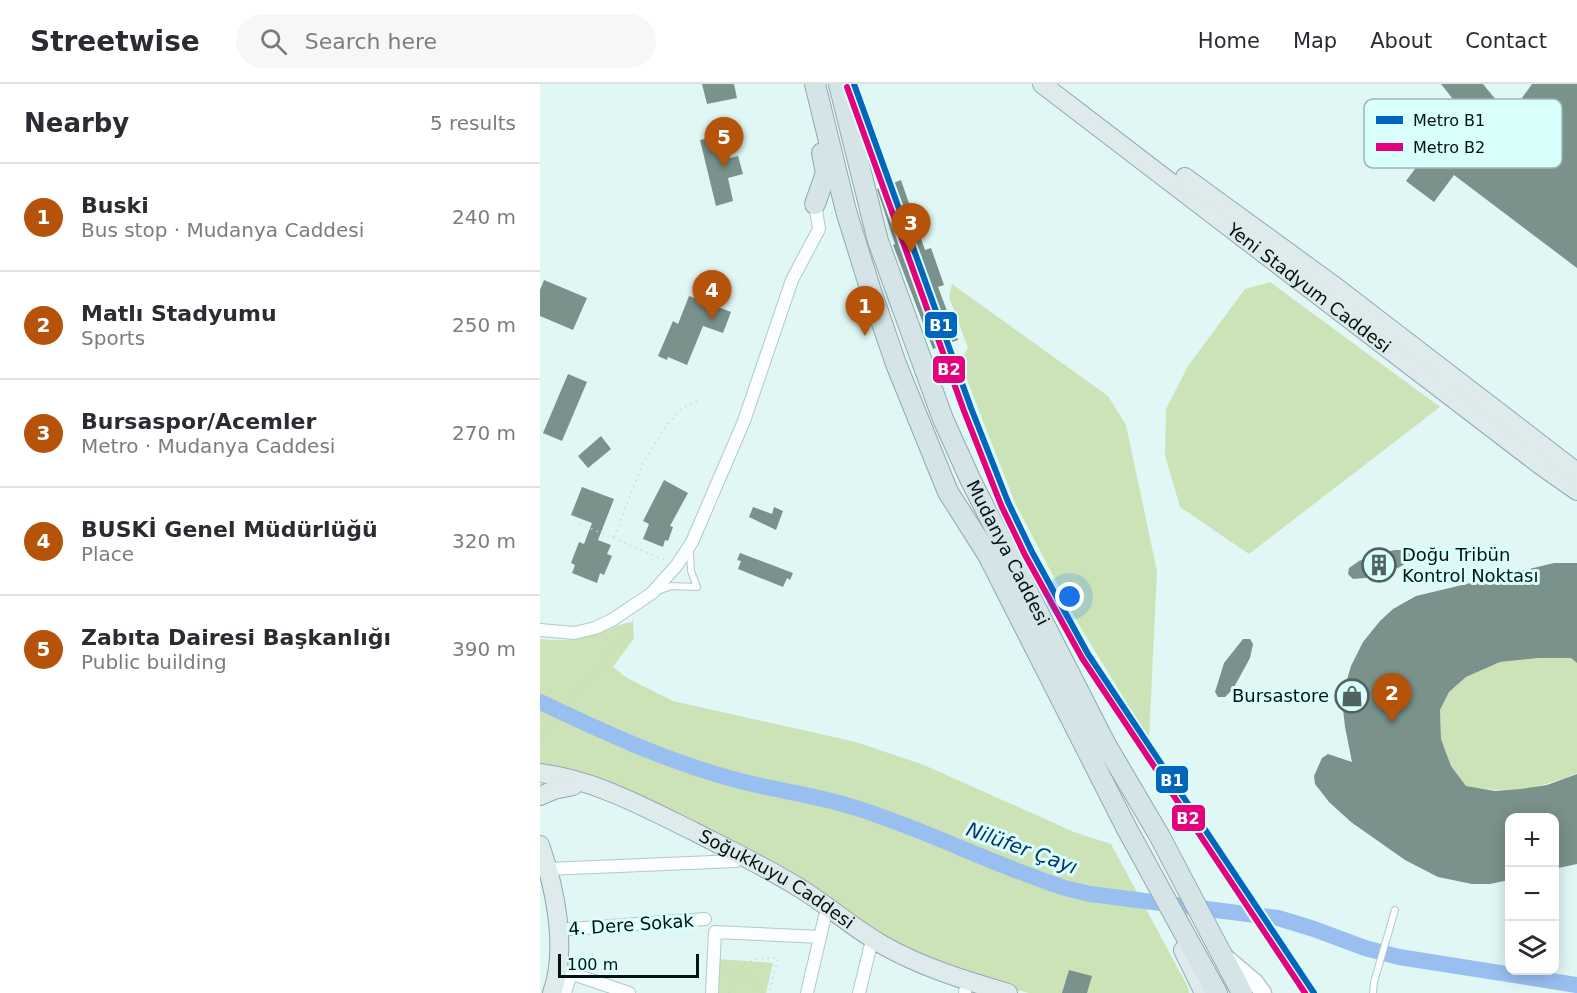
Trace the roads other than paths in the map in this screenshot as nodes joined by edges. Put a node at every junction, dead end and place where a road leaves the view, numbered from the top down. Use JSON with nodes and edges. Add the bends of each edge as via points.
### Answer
{"nodes":[{"id":1,"x":839,"y":84,"type":"edge"},
{"id":2,"x":849,"y":84,"type":"edge"},
{"id":3,"x":1042,"y":84,"type":"edge"},
{"id":4,"x":1060,"y":84,"type":"edge"},
{"id":5,"x":815,"y":87,"type":"edge"},
{"id":6,"x":845,"y":110,"type":"junction"},
{"id":7,"x":823,"y":209,"type":"joint"},
{"id":8,"x":1577,"y":472,"type":"edge"},
{"id":9,"x":1577,"y":491,"type":"edge"},
{"id":10,"x":692,"y":542,"type":"junction"},
{"id":11,"x":652,"y":593,"type":"junction"},
{"id":12,"x":540,"y":630,"type":"edge"},
{"id":13,"x":540,"y":773,"type":"edge"},
{"id":14,"x":540,"y":779,"type":"edge"},
{"id":15,"x":573,"y":786,"type":"junction"},
{"id":16,"x":540,"y":796,"type":"edge"},
{"id":17,"x":1125,"y":830,"type":"junction"},
{"id":18,"x":540,"y":845,"type":"edge"},
{"id":19,"x":736,"y":861,"type":"junction"},
{"id":20,"x":544,"y":875,"type":"edge"},
{"id":21,"x":1395,"y":910,"type":"dead end"},
{"id":22,"x":825,"y":916,"type":"junction"},
{"id":23,"x":705,"y":919,"type":"dead end"},
{"id":24,"x":557,"y":930,"type":"junction"},
{"id":25,"x":820,"y":937,"type":"junction"},
{"id":26,"x":870,"y":948,"type":"junction"},
{"id":27,"x":1189,"y":948,"type":"junction"},
{"id":28,"x":1218,"y":949,"type":"junction"},
{"id":29,"x":565,"y":971,"type":"junction"},
{"id":30,"x":968,"y":992,"type":"edge"},
{"id":31,"x":542,"y":993,"type":"edge"},
{"id":32,"x":552,"y":993,"type":"edge"},
{"id":33,"x":565,"y":993,"type":"edge"},
{"id":34,"x":629,"y":993,"type":"edge"},
{"id":35,"x":712,"y":993,"type":"edge"},
{"id":36,"x":807,"y":993,"type":"edge"},
{"id":37,"x":859,"y":993,"type":"edge"},
{"id":38,"x":1008,"y":993,"type":"edge"},
{"id":39,"x":1204,"y":993,"type":"edge"},
{"id":40,"x":1210,"y":993,"type":"edge"},
{"id":41,"x":1217,"y":993,"type":"edge"},
{"id":42,"x":1242,"y":993,"type":"edge"},
{"id":43,"x":1263,"y":993,"type":"edge"},
{"id":44,"x":1373,"y":993,"type":"edge"}],
"edges":[{"from":1,"to":6,"type":"highway","name":"Mudanya Caddesi"},
{"from":2,"to":6,"type":"highway"},
{"from":3,"to":9,"type":"main road","name":"Yeni Stadyum Caddesi"},
{"from":4,"to":8,"type":"main road","name":"Yeni Stadyum Caddesi","via":[[1332,284]]},
{"from":5,"to":7,"type":"highway","via":[[816,124],[826,173]]},
{"from":5,"to":17,"type":"highway","name":"Mudanya Caddesi","via":[[870,288],[948,492],[988,555]]},
{"from":6,"to":28,"type":"highway","name":"Mudanya Caddesi","via":[[878,241],[943,419],[1106,745]]},
{"from":7,"to":10,"type":"street","via":[[819,229],[792,280],[744,421]]},
{"from":10,"to":11,"type":"street"},
{"from":10,"to":11,"type":"lane","via":[[689,557],[697,587],[671,586]]},
{"from":11,"to":12,"type":"street","via":[[595,628],[574,633]]},
{"from":13,"to":38,"type":"main road","name":"Soğukkuyu Caddesi","via":[[565,776],[648,809],[754,861],[880,943],[928,967]]},
{"from":14,"to":15,"type":"main road","name":"Soğukkuyu Caddesi"},
{"from":15,"to":16,"type":"main road"},
{"from":15,"to":19,"type":"main road","name":"Soğukkuyu Caddesi"},
{"from":17,"to":27,"type":"highway","name":"Mudanya Caddesi"},
{"from":17,"to":39,"type":"main road"},
{"from":18,"to":20,"type":"main road"},
{"from":19,"to":20,"type":"street"},
{"from":19,"to":22,"type":"main road","name":"Soğukkuyu Caddesi"},
{"from":20,"to":24,"type":"main road","via":[[554,892]]},
{"from":20,"to":31,"type":"main road","via":[[549,961]]},
{"from":21,"to":44,"type":"lane"},
{"from":22,"to":25,"type":"street"},
{"from":22,"to":26,"type":"main road","name":"Soğukkuyu Caddesi"},
{"from":23,"to":24,"type":"street","name":"4. Dere Sokak"},
{"from":24,"to":29,"type":"main road"},
{"from":25,"to":35,"type":"street","via":[[715,932]]},
{"from":25,"to":36,"type":"street"},
{"from":26,"to":30,"type":"main road","name":"Soğukkuyu Caddesi","via":[[916,972]]},
{"from":26,"to":37,"type":"street"},
{"from":27,"to":40,"type":"highway"},
{"from":27,"to":41,"type":"highway"},
{"from":28,"to":42,"type":"highway","name":"Mudanya Caddesi"},
{"from":28,"to":43,"type":"main road"},
{"from":29,"to":32,"type":"main road"},
{"from":29,"to":33,"type":"street"},
{"from":29,"to":34,"type":"street"}]}
